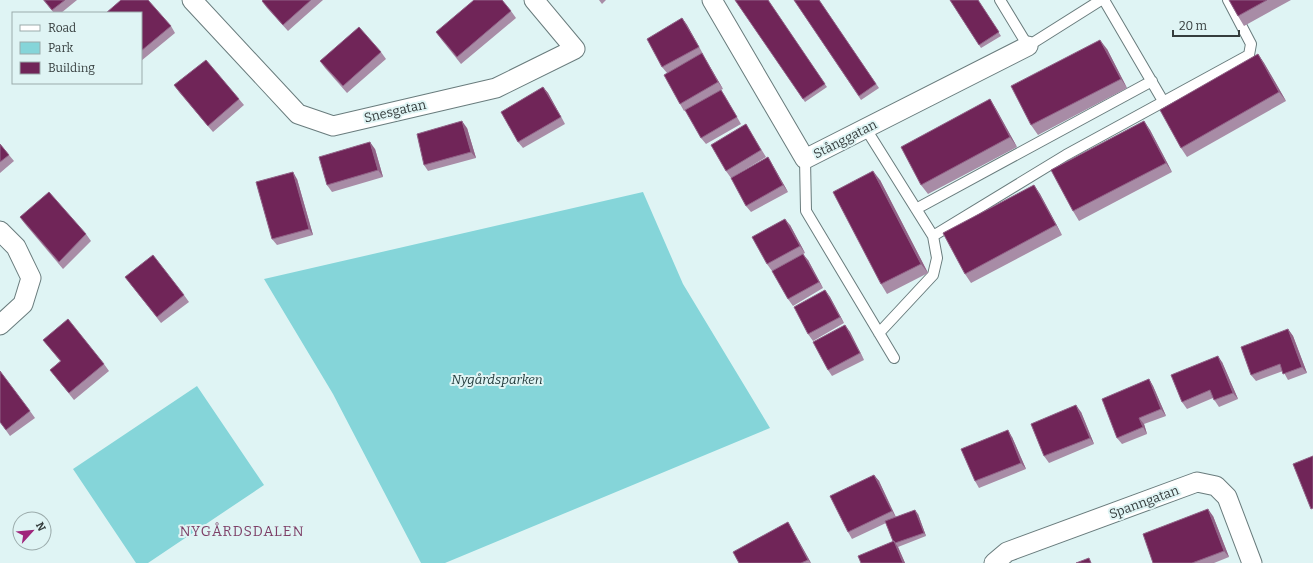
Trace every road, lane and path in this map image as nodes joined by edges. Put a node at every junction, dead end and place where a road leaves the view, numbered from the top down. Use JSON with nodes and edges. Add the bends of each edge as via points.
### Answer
{"nodes":[{"id":1,"x":192,"y":0,"type":"edge"},
{"id":2,"x":534,"y":0,"type":"edge"},
{"id":3,"x":712,"y":0,"type":"edge"},
{"id":4,"x":1000,"y":0,"type":"edge"},
{"id":5,"x":1103,"y":0,"type":"edge"},
{"id":6,"x":1228,"y":0,"type":"edge"},
{"id":7,"x":1028,"y":46,"type":"junction"},
{"id":8,"x":1152,"y":81,"type":"junction"},
{"id":9,"x":1163,"y":101,"type":"junction"},
{"id":10,"x":866,"y":129,"type":"junction"},
{"id":11,"x":805,"y":160,"type":"junction"},
{"id":12,"x":916,"y":209,"type":"junction"},
{"id":13,"x":0,"y":231,"type":"edge"},
{"id":14,"x":933,"y":236,"type":"junction"},
{"id":15,"x":0,"y":325,"type":"edge"},
{"id":16,"x":879,"y":333,"type":"junction"},
{"id":17,"x":894,"y":358,"type":"dead end"},
{"id":18,"x":994,"y":563,"type":"edge"},
{"id":19,"x":1252,"y":563,"type":"edge"}],
"edges":[{"from":1,"to":2,"type":"street","name":"Snesgatan","via":[[298,114],[333,126],[496,88],[575,49]]},
{"from":3,"to":11,"type":"street","name":"Stånggatan"},
{"from":4,"to":7,"type":"lane"},
{"from":5,"to":7,"type":"lane"},
{"from":5,"to":8,"type":"lane"},
{"from":6,"to":9,"type":"lane","via":[[1251,44],[1249,55]]},
{"from":7,"to":10,"type":"street","name":"Stånggatan"},
{"from":8,"to":9,"type":"lane"},
{"from":8,"to":12,"type":"lane"},
{"from":9,"to":14,"type":"lane"},
{"from":10,"to":11,"type":"street","name":"Stånggatan"},
{"from":10,"to":12,"type":"lane"},
{"from":11,"to":16,"type":"lane","via":[[806,211]]},
{"from":12,"to":14,"type":"lane"},
{"from":13,"to":15,"type":"street","via":[[16,247],[31,278],[23,304]]},
{"from":14,"to":16,"type":"lane","via":[[937,258],[933,275]]},
{"from":16,"to":17,"type":"lane"},
{"from":18,"to":19,"type":"street","name":"Spanngatan","via":[[1007,552],[1197,482],[1216,486],[1227,497]]}]}
